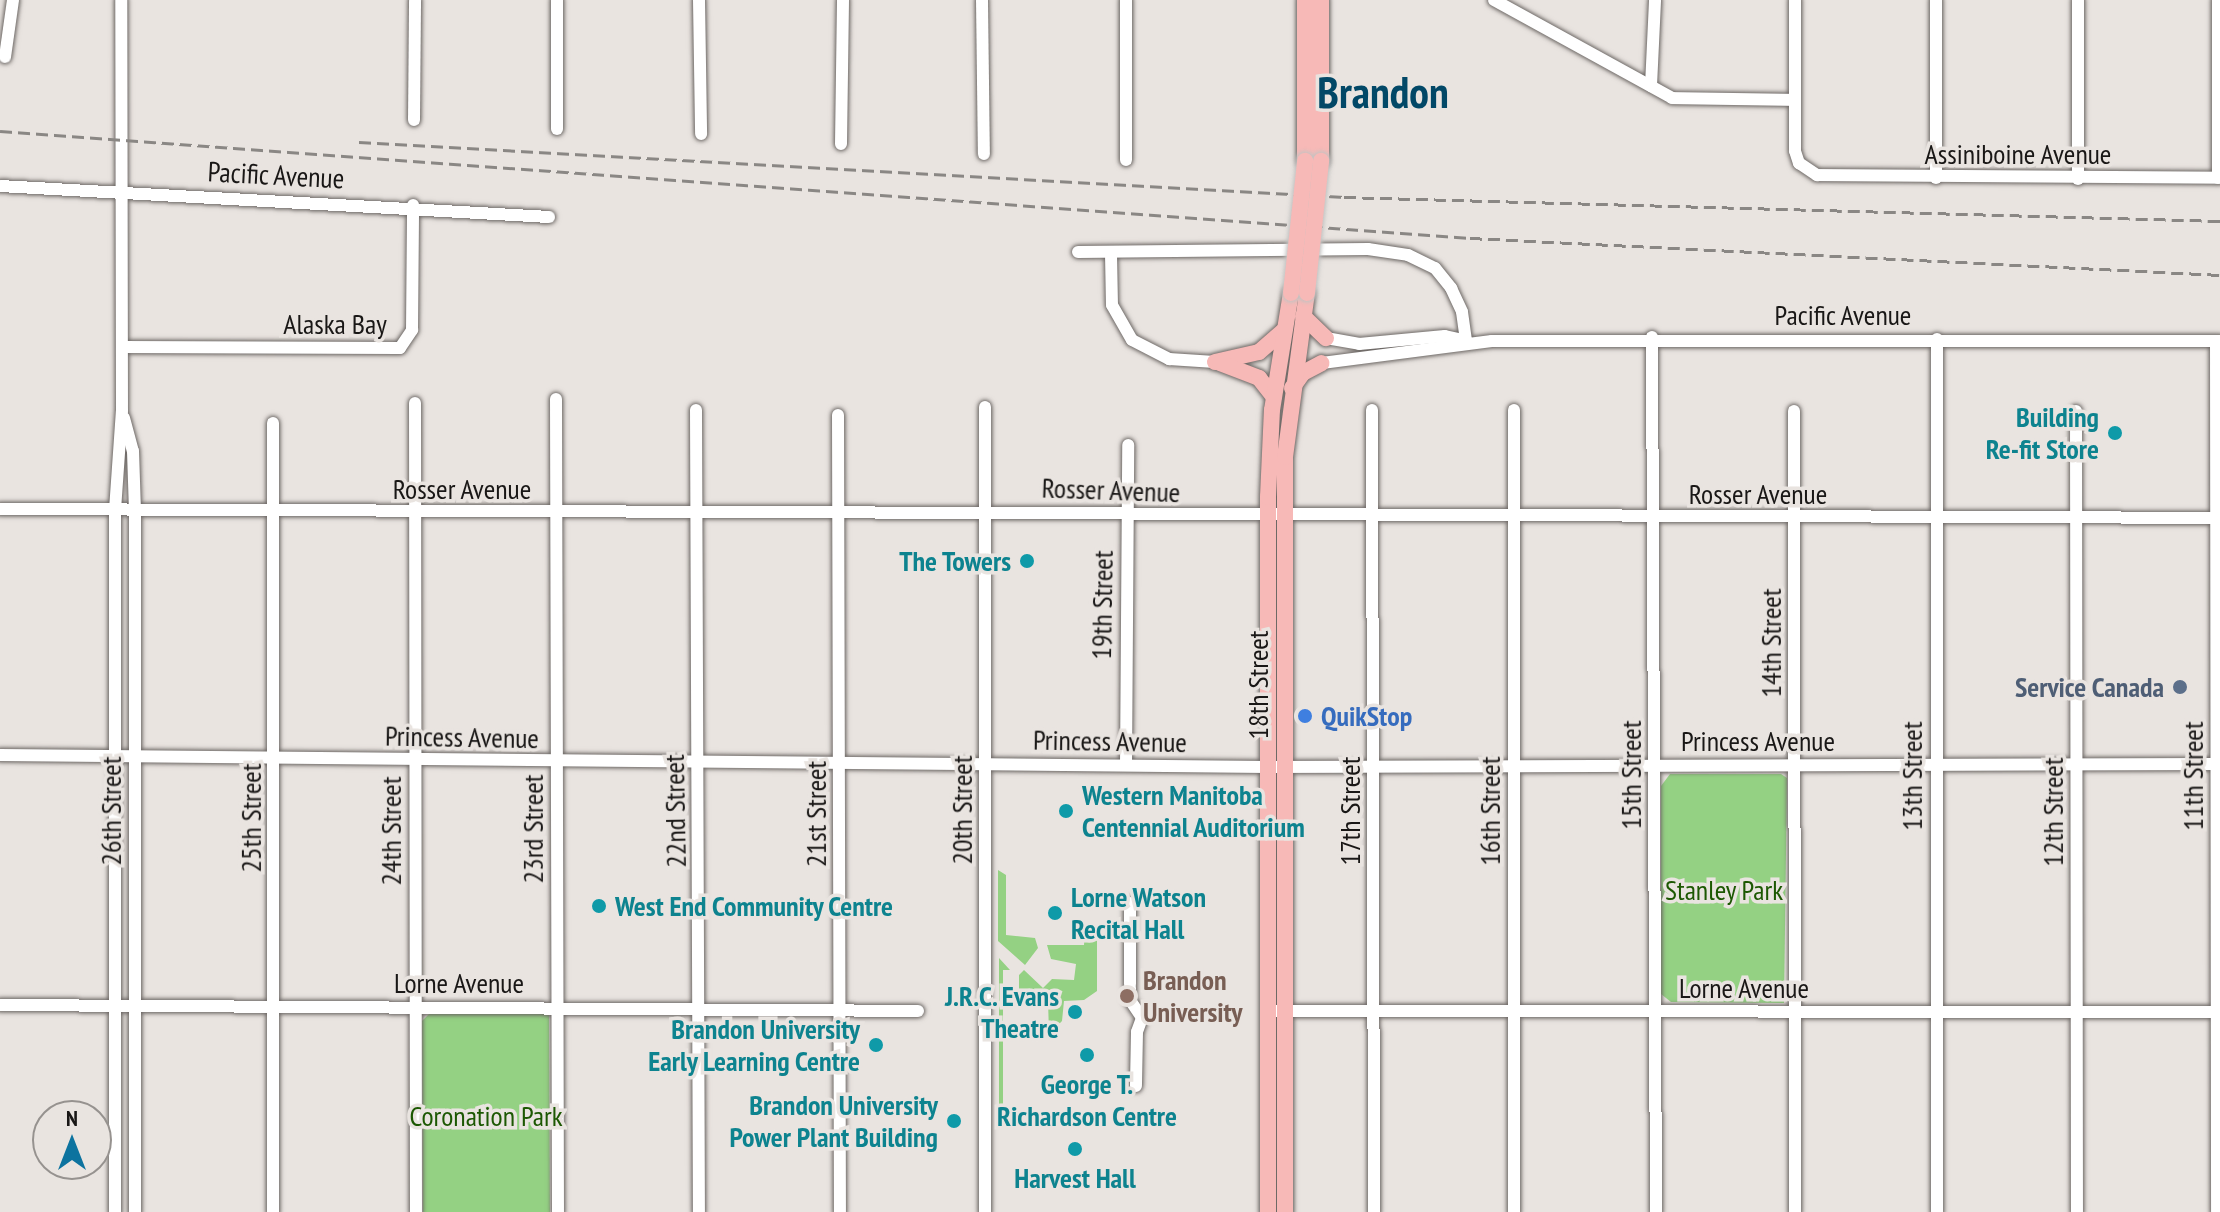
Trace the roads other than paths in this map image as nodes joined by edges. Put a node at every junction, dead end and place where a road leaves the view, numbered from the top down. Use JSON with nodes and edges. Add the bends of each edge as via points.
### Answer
{"nodes":[{"id":1,"x":13,"y":0,"type":"edge"},
{"id":2,"x":121,"y":0,"type":"edge"},
{"id":3,"x":415,"y":0,"type":"edge"},
{"id":4,"x":557,"y":0,"type":"edge"},
{"id":5,"x":699,"y":0,"type":"edge"},
{"id":6,"x":843,"y":0,"type":"edge"},
{"id":7,"x":982,"y":0,"type":"edge"},
{"id":8,"x":1126,"y":0,"type":"edge"},
{"id":9,"x":1305,"y":0,"type":"edge"},
{"id":10,"x":1321,"y":0,"type":"edge"},
{"id":11,"x":1494,"y":0,"type":"edge"},
{"id":12,"x":1655,"y":0,"type":"edge"},
{"id":13,"x":1795,"y":0,"type":"edge"},
{"id":14,"x":1936,"y":0,"type":"edge"},
{"id":15,"x":2078,"y":0,"type":"edge"},
{"id":16,"x":2218,"y":0,"type":"edge"},
{"id":17,"x":5,"y":57,"type":"dead end"},
{"id":18,"x":1651,"y":86,"type":"junction"},
{"id":19,"x":1795,"y":100,"type":"junction"},
{"id":20,"x":414,"y":120,"type":"dead end"},
{"id":21,"x":557,"y":129,"type":"dead end"},
{"id":22,"x":701,"y":134,"type":"dead end"},
{"id":23,"x":841,"y":144,"type":"dead end"},
{"id":24,"x":984,"y":154,"type":"dead end"},
{"id":25,"x":1126,"y":160,"type":"dead end"},
{"id":26,"x":1313,"y":161,"type":"junction"},
{"id":27,"x":1936,"y":178,"type":"junction"},
{"id":28,"x":2219,"y":178,"type":"edge"},
{"id":29,"x":2078,"y":179,"type":"junction"},
{"id":30,"x":0,"y":186,"type":"edge"},
{"id":31,"x":121,"y":191,"type":"junction"},
{"id":32,"x":413,"y":205,"type":"junction"},
{"id":33,"x":549,"y":217,"type":"dead end"},
{"id":34,"x":1078,"y":252,"type":"dead end"},
{"id":35,"x":1111,"y":254,"type":"junction"},
{"id":36,"x":1299,"y":293,"type":"junction"},
{"id":37,"x":1303,"y":316,"type":"junction"},
{"id":38,"x":1285,"y":329,"type":"junction"},
{"id":39,"x":1652,"y":337,"type":"junction"},
{"id":40,"x":1326,"y":338,"type":"joint"},
{"id":41,"x":1937,"y":339,"type":"junction"},
{"id":42,"x":1466,"y":341,"type":"junction"},
{"id":43,"x":2218,"y":341,"type":"edge"},
{"id":44,"x":122,"y":347,"type":"junction"},
{"id":45,"x":1215,"y":362,"type":"junction"},
{"id":46,"x":1322,"y":363,"type":"joint"},
{"id":47,"x":1291,"y":390,"type":"junction"},
{"id":48,"x":1274,"y":397,"type":"junction"},
{"id":49,"x":556,"y":399,"type":"dead end"},
{"id":50,"x":415,"y":403,"type":"dead end"},
{"id":51,"x":985,"y":407,"type":"dead end"},
{"id":52,"x":696,"y":410,"type":"dead end"},
{"id":53,"x":1372,"y":410,"type":"dead end"},
{"id":54,"x":1514,"y":410,"type":"dead end"},
{"id":55,"x":122,"y":411,"type":"junction"},
{"id":56,"x":1794,"y":411,"type":"dead end"},
{"id":57,"x":2076,"y":411,"type":"dead end"},
{"id":58,"x":838,"y":415,"type":"dead end"},
{"id":59,"x":273,"y":423,"type":"dead end"},
{"id":60,"x":1128,"y":445,"type":"dead end"},
{"id":61,"x":0,"y":509,"type":"edge"},
{"id":62,"x":115,"y":510,"type":"junction"},
{"id":63,"x":135,"y":510,"type":"junction"},
{"id":64,"x":838,"y":511,"type":"junction"},
{"id":65,"x":985,"y":512,"type":"junction"},
{"id":66,"x":1127,"y":512,"type":"junction"},
{"id":67,"x":273,"y":513,"type":"junction"},
{"id":68,"x":415,"y":513,"type":"junction"},
{"id":69,"x":556,"y":514,"type":"junction"},
{"id":70,"x":698,"y":515,"type":"junction"},
{"id":71,"x":1374,"y":517,"type":"junction"},
{"id":72,"x":1936,"y":517,"type":"junction"},
{"id":73,"x":2077,"y":517,"type":"junction"},
{"id":74,"x":1276,"y":518,"type":"junction"},
{"id":75,"x":1514,"y":518,"type":"junction"},
{"id":76,"x":1654,"y":518,"type":"junction"},
{"id":77,"x":1796,"y":518,"type":"junction"},
{"id":78,"x":2219,"y":518,"type":"edge"},
{"id":79,"x":0,"y":755,"type":"edge"},
{"id":80,"x":115,"y":755,"type":"junction"},
{"id":81,"x":135,"y":755,"type":"junction"},
{"id":82,"x":275,"y":757,"type":"junction"},
{"id":83,"x":416,"y":761,"type":"junction"},
{"id":84,"x":557,"y":762,"type":"junction"},
{"id":85,"x":840,"y":762,"type":"junction"},
{"id":86,"x":699,"y":763,"type":"junction"},
{"id":87,"x":986,"y":764,"type":"junction"},
{"id":88,"x":1936,"y":764,"type":"junction"},
{"id":89,"x":2077,"y":764,"type":"junction"},
{"id":90,"x":2219,"y":764,"type":"edge"},
{"id":91,"x":1126,"y":765,"type":"junction"},
{"id":92,"x":1514,"y":765,"type":"junction"},
{"id":93,"x":1655,"y":765,"type":"junction"},
{"id":94,"x":1795,"y":765,"type":"junction"},
{"id":95,"x":1285,"y":766,"type":"junction"},
{"id":96,"x":1374,"y":766,"type":"junction"},
{"id":97,"x":1267,"y":767,"type":"junction"},
{"id":98,"x":1130,"y":903,"type":"dead end"},
{"id":99,"x":0,"y":1005,"type":"edge"},
{"id":100,"x":114,"y":1006,"type":"junction"},
{"id":101,"x":133,"y":1006,"type":"junction"},
{"id":102,"x":272,"y":1006,"type":"junction"},
{"id":103,"x":416,"y":1007,"type":"junction"},
{"id":104,"x":557,"y":1008,"type":"junction"},
{"id":105,"x":700,"y":1010,"type":"junction"},
{"id":106,"x":841,"y":1011,"type":"junction"},
{"id":107,"x":918,"y":1011,"type":"dead end"},
{"id":108,"x":1276,"y":1012,"type":"junction"},
{"id":109,"x":1374,"y":1012,"type":"junction"},
{"id":110,"x":1514,"y":1012,"type":"junction"},
{"id":111,"x":1654,"y":1012,"type":"junction"},
{"id":112,"x":1795,"y":1012,"type":"junction"},
{"id":113,"x":1937,"y":1012,"type":"junction"},
{"id":114,"x":2077,"y":1012,"type":"junction"},
{"id":115,"x":2218,"y":1012,"type":"edge"},
{"id":116,"x":1136,"y":1086,"type":"dead end"},
{"id":117,"x":115,"y":1212,"type":"edge"},
{"id":118,"x":135,"y":1212,"type":"edge"},
{"id":119,"x":273,"y":1212,"type":"edge"},
{"id":120,"x":416,"y":1212,"type":"edge"},
{"id":121,"x":558,"y":1212,"type":"edge"},
{"id":122,"x":699,"y":1212,"type":"edge"},
{"id":123,"x":840,"y":1212,"type":"edge"},
{"id":124,"x":985,"y":1212,"type":"edge"},
{"id":125,"x":1268,"y":1212,"type":"edge"},
{"id":126,"x":1285,"y":1212,"type":"edge"},
{"id":127,"x":1374,"y":1212,"type":"edge"},
{"id":128,"x":1514,"y":1212,"type":"edge"},
{"id":129,"x":1656,"y":1212,"type":"edge"},
{"id":130,"x":1795,"y":1212,"type":"edge"},
{"id":131,"x":1937,"y":1212,"type":"edge"},
{"id":132,"x":2077,"y":1212,"type":"edge"},
{"id":133,"x":2217,"y":1212,"type":"edge"}],
"edges":[{"from":1,"to":17,"type":"street"},
{"from":2,"to":31,"type":"street","name":"26th Street"},
{"from":3,"to":20,"type":"street"},
{"from":4,"to":21,"type":"street"},
{"from":5,"to":22,"type":"street"},
{"from":6,"to":23,"type":"street"},
{"from":7,"to":24,"type":"street"},
{"from":8,"to":25,"type":"street"},
{"from":9,"to":26,"type":"main road"},
{"from":10,"to":26,"type":"main road"},
{"from":11,"to":18,"type":"street"},
{"from":12,"to":18,"type":"street"},
{"from":13,"to":19,"type":"street"},
{"from":14,"to":27,"type":"street"},
{"from":15,"to":29,"type":"street"},
{"from":16,"to":28,"type":"street"},
{"from":18,"to":19,"type":"street","via":[[1672,98]]},
{"from":19,"to":27,"type":"street","name":"Assiniboine Avenue","via":[[1795,151],[1799,163],[1817,175]]},
{"from":26,"to":36,"type":"main road","name":"18th Street","bridge":true},
{"from":27,"to":29,"type":"street","name":"Assiniboine Avenue"},
{"from":28,"to":29,"type":"street","name":"Assiniboine Avenue"},
{"from":30,"to":31,"type":"street","name":"Pacific Avenue"},
{"from":31,"to":32,"type":"street","name":"Pacific Avenue"},
{"from":31,"to":44,"type":"street","name":"26th Street"},
{"from":32,"to":33,"type":"street","name":"Pacific Avenue"},
{"from":32,"to":44,"type":"street","name":"Alaska Bay","via":[[412,330],[400,348]]},
{"from":34,"to":35,"type":"street"},
{"from":35,"to":42,"type":"street","via":[[1368,249],[1408,255],[1435,268],[1451,288],[1462,312]]},
{"from":35,"to":45,"type":"street","via":[[1112,305],[1132,340],[1169,359]]},
{"from":36,"to":37,"type":"main road","name":"18th Street"},
{"from":36,"to":38,"type":"main road","name":"18th Street"},
{"from":37,"to":40,"type":"main road"},
{"from":37,"to":47,"type":"main road","name":"18th Street"},
{"from":38,"to":45,"type":"main road","via":[[1259,352]]},
{"from":38,"to":48,"type":"main road","name":"18th Street"},
{"from":39,"to":41,"type":"street","name":"Pacific Avenue"},
{"from":39,"to":42,"type":"street","name":"Pacific Avenue"},
{"from":39,"to":76,"type":"street","name":"15th Street"},
{"from":40,"to":42,"type":"street","name":"Pacific Avenue","via":[[1359,344],[1445,336]]},
{"from":41,"to":43,"type":"street","name":"Pacific Avenue"},
{"from":41,"to":72,"type":"street","name":"13th Street"},
{"from":42,"to":46,"type":"street","name":"Pacific Avenue","via":[[1454,347]]},
{"from":43,"to":78,"type":"street","name":"11th Street"},
{"from":44,"to":55,"type":"street","name":"26th Street"},
{"from":45,"to":48,"type":"main road","via":[[1259,378]]},
{"from":46,"to":47,"type":"main road","via":[[1303,373]]},
{"from":47,"to":74,"type":"main road","name":"18th Street"},
{"from":48,"to":74,"type":"main road","name":"18th Street"},
{"from":49,"to":69,"type":"street","name":"23rd Street"},
{"from":50,"to":68,"type":"street","name":"24th Street"},
{"from":51,"to":65,"type":"street","name":"20th Street"},
{"from":52,"to":70,"type":"street","name":"22nd Street"},
{"from":53,"to":71,"type":"street","name":"17th Street"},
{"from":54,"to":75,"type":"street","name":"16th Street"},
{"from":55,"to":62,"type":"street","name":"26th Street"},
{"from":55,"to":63,"type":"street","name":"26th Street","via":[[133,451]]},
{"from":56,"to":77,"type":"street","name":"14th Street"},
{"from":57,"to":73,"type":"street","name":"12th Street"},
{"from":58,"to":64,"type":"street","name":"21st Street"},
{"from":59,"to":67,"type":"street","name":"25th Street"},
{"from":60,"to":66,"type":"street","name":"19th Street"},
{"from":61,"to":62,"type":"street","name":"Rosser Avenue"},
{"from":62,"to":63,"type":"street","name":"Rosser Avenue"},
{"from":62,"to":80,"type":"street","name":"26th Street"},
{"from":63,"to":67,"type":"street","name":"Rosser Avenue"},
{"from":63,"to":81,"type":"street","name":"26th Street"},
{"from":64,"to":65,"type":"street","name":"Rosser Avenue"},
{"from":64,"to":70,"type":"street","name":"Rosser Avenue"},
{"from":64,"to":85,"type":"street","name":"21st Street"},
{"from":65,"to":66,"type":"street","name":"Rosser Avenue"},
{"from":65,"to":87,"type":"street","name":"20th Street"},
{"from":66,"to":74,"type":"street","name":"Rosser Avenue"},
{"from":66,"to":91,"type":"street","name":"19th Street"},
{"from":67,"to":68,"type":"street","name":"Rosser Avenue"},
{"from":67,"to":82,"type":"street","name":"25th Street"},
{"from":68,"to":69,"type":"street","name":"Rosser Avenue"},
{"from":68,"to":83,"type":"street","name":"24th Street"},
{"from":69,"to":70,"type":"street","name":"Rosser Avenue"},
{"from":69,"to":84,"type":"street","name":"23rd Street"},
{"from":70,"to":86,"type":"street","name":"22nd Street"},
{"from":71,"to":74,"type":"street","name":"Rosser Avenue"},
{"from":71,"to":75,"type":"street","name":"Rosser Avenue"},
{"from":71,"to":96,"type":"street","name":"17th Street"},
{"from":72,"to":73,"type":"street","name":"Rosser Avenue"},
{"from":72,"to":77,"type":"street","name":"Rosser Avenue"},
{"from":72,"to":88,"type":"street","name":"13th Street"},
{"from":73,"to":78,"type":"street","name":"Rosser Avenue"},
{"from":73,"to":89,"type":"street","name":"12th Street"},
{"from":74,"to":95,"type":"main road","name":"18th Street"},
{"from":74,"to":97,"type":"main road","name":"18th Street"},
{"from":75,"to":76,"type":"street","name":"Rosser Avenue"},
{"from":75,"to":92,"type":"street","name":"16th Street"},
{"from":76,"to":77,"type":"street","name":"Rosser Avenue"},
{"from":76,"to":93,"type":"street","name":"15th Street"},
{"from":77,"to":94,"type":"street","name":"14th Street"},
{"from":78,"to":90,"type":"street","name":"11th Street"},
{"from":79,"to":80,"type":"street","name":"Princess Avenue"},
{"from":80,"to":81,"type":"street","name":"Princess Avenue"},
{"from":80,"to":100,"type":"street","name":"26th Street"},
{"from":81,"to":82,"type":"street","name":"Princess Avenue"},
{"from":81,"to":101,"type":"street","name":"26th Street"},
{"from":82,"to":83,"type":"street","name":"Princess Avenue"},
{"from":82,"to":102,"type":"street","name":"25th Street"},
{"from":83,"to":84,"type":"street","name":"Princess Avenue"},
{"from":83,"to":103,"type":"street","name":"24th Street"},
{"from":84,"to":86,"type":"street","name":"Princess Avenue"},
{"from":84,"to":104,"type":"street","name":"23rd Street"},
{"from":85,"to":86,"type":"street","name":"Princess Avenue"},
{"from":85,"to":87,"type":"street","name":"Princess Avenue"},
{"from":85,"to":106,"type":"street","name":"21st Street"},
{"from":86,"to":105,"type":"street","name":"22nd Street"},
{"from":87,"to":91,"type":"street","name":"Princess Avenue"},
{"from":87,"to":124,"type":"street","name":"20th Street"},
{"from":88,"to":89,"type":"street","name":"Princess Avenue"},
{"from":88,"to":94,"type":"street","name":"Princess Avenue"},
{"from":88,"to":113,"type":"street","name":"13th Street"},
{"from":89,"to":90,"type":"street","name":"Princess Avenue"},
{"from":89,"to":114,"type":"street","name":"12th Street"},
{"from":90,"to":115,"type":"street","name":"11th Street"},
{"from":91,"to":97,"type":"street","name":"Princess Avenue"},
{"from":92,"to":93,"type":"street","name":"Princess Avenue"},
{"from":92,"to":96,"type":"street","name":"Princess Avenue"},
{"from":92,"to":110,"type":"street","name":"16th Street"},
{"from":93,"to":94,"type":"street","name":"Princess Avenue"},
{"from":93,"to":111,"type":"street","name":"15th Street"},
{"from":94,"to":112,"type":"street","name":"14th Street"},
{"from":95,"to":96,"type":"street","name":"Princess Avenue"},
{"from":95,"to":97,"type":"street","name":"Princess Avenue"},
{"from":95,"to":108,"type":"main road","name":"18th Street"},
{"from":96,"to":109,"type":"street","name":"17th Street"},
{"from":97,"to":108,"type":"main road","name":"18th Street"},
{"from":98,"to":116,"type":"street","via":[[1130,1000],[1142,1014]]},
{"from":99,"to":100,"type":"street","name":"Lorne Avenue"},
{"from":100,"to":101,"type":"street","name":"Lorne Avenue"},
{"from":100,"to":117,"type":"street","name":"26th Street"},
{"from":101,"to":102,"type":"street","name":"Lorne Avenue"},
{"from":101,"to":118,"type":"street","name":"26th Street"},
{"from":102,"to":103,"type":"street","name":"Lorne Avenue"},
{"from":102,"to":119,"type":"street","name":"25th Street"},
{"from":103,"to":104,"type":"street","name":"Lorne Avenue"},
{"from":103,"to":120,"type":"street","name":"24th Street"},
{"from":104,"to":105,"type":"street","name":"Lorne Avenue"},
{"from":104,"to":121,"type":"street","name":"23rd Street"},
{"from":105,"to":106,"type":"street","name":"Lorne Avenue"},
{"from":105,"to":122,"type":"street","name":"22nd Street"},
{"from":106,"to":107,"type":"street","name":"Lorne Avenue"},
{"from":106,"to":123,"type":"street","name":"21st Street"},
{"from":108,"to":109,"type":"street","name":"Lorne Avenue"},
{"from":108,"to":125,"type":"main road","name":"18th Street"},
{"from":108,"to":126,"type":"main road","name":"18th Street"},
{"from":109,"to":110,"type":"street","name":"Lorne Avenue"},
{"from":109,"to":127,"type":"street","name":"17th Street"},
{"from":110,"to":111,"type":"street","name":"Lorne Avenue"},
{"from":110,"to":128,"type":"street","name":"16th Street"},
{"from":111,"to":112,"type":"street","name":"Lorne Avenue"},
{"from":111,"to":129,"type":"street","name":"15th Street"},
{"from":112,"to":113,"type":"street","name":"Lorne Avenue"},
{"from":112,"to":130,"type":"street","name":"14th Street"},
{"from":113,"to":114,"type":"street","name":"Lorne Avenue"},
{"from":113,"to":131,"type":"street","name":"13th Street"},
{"from":114,"to":115,"type":"street","name":"Lorne Avenue"},
{"from":114,"to":132,"type":"street","name":"12th Street"},
{"from":115,"to":133,"type":"street","name":"11th Street"}]}
